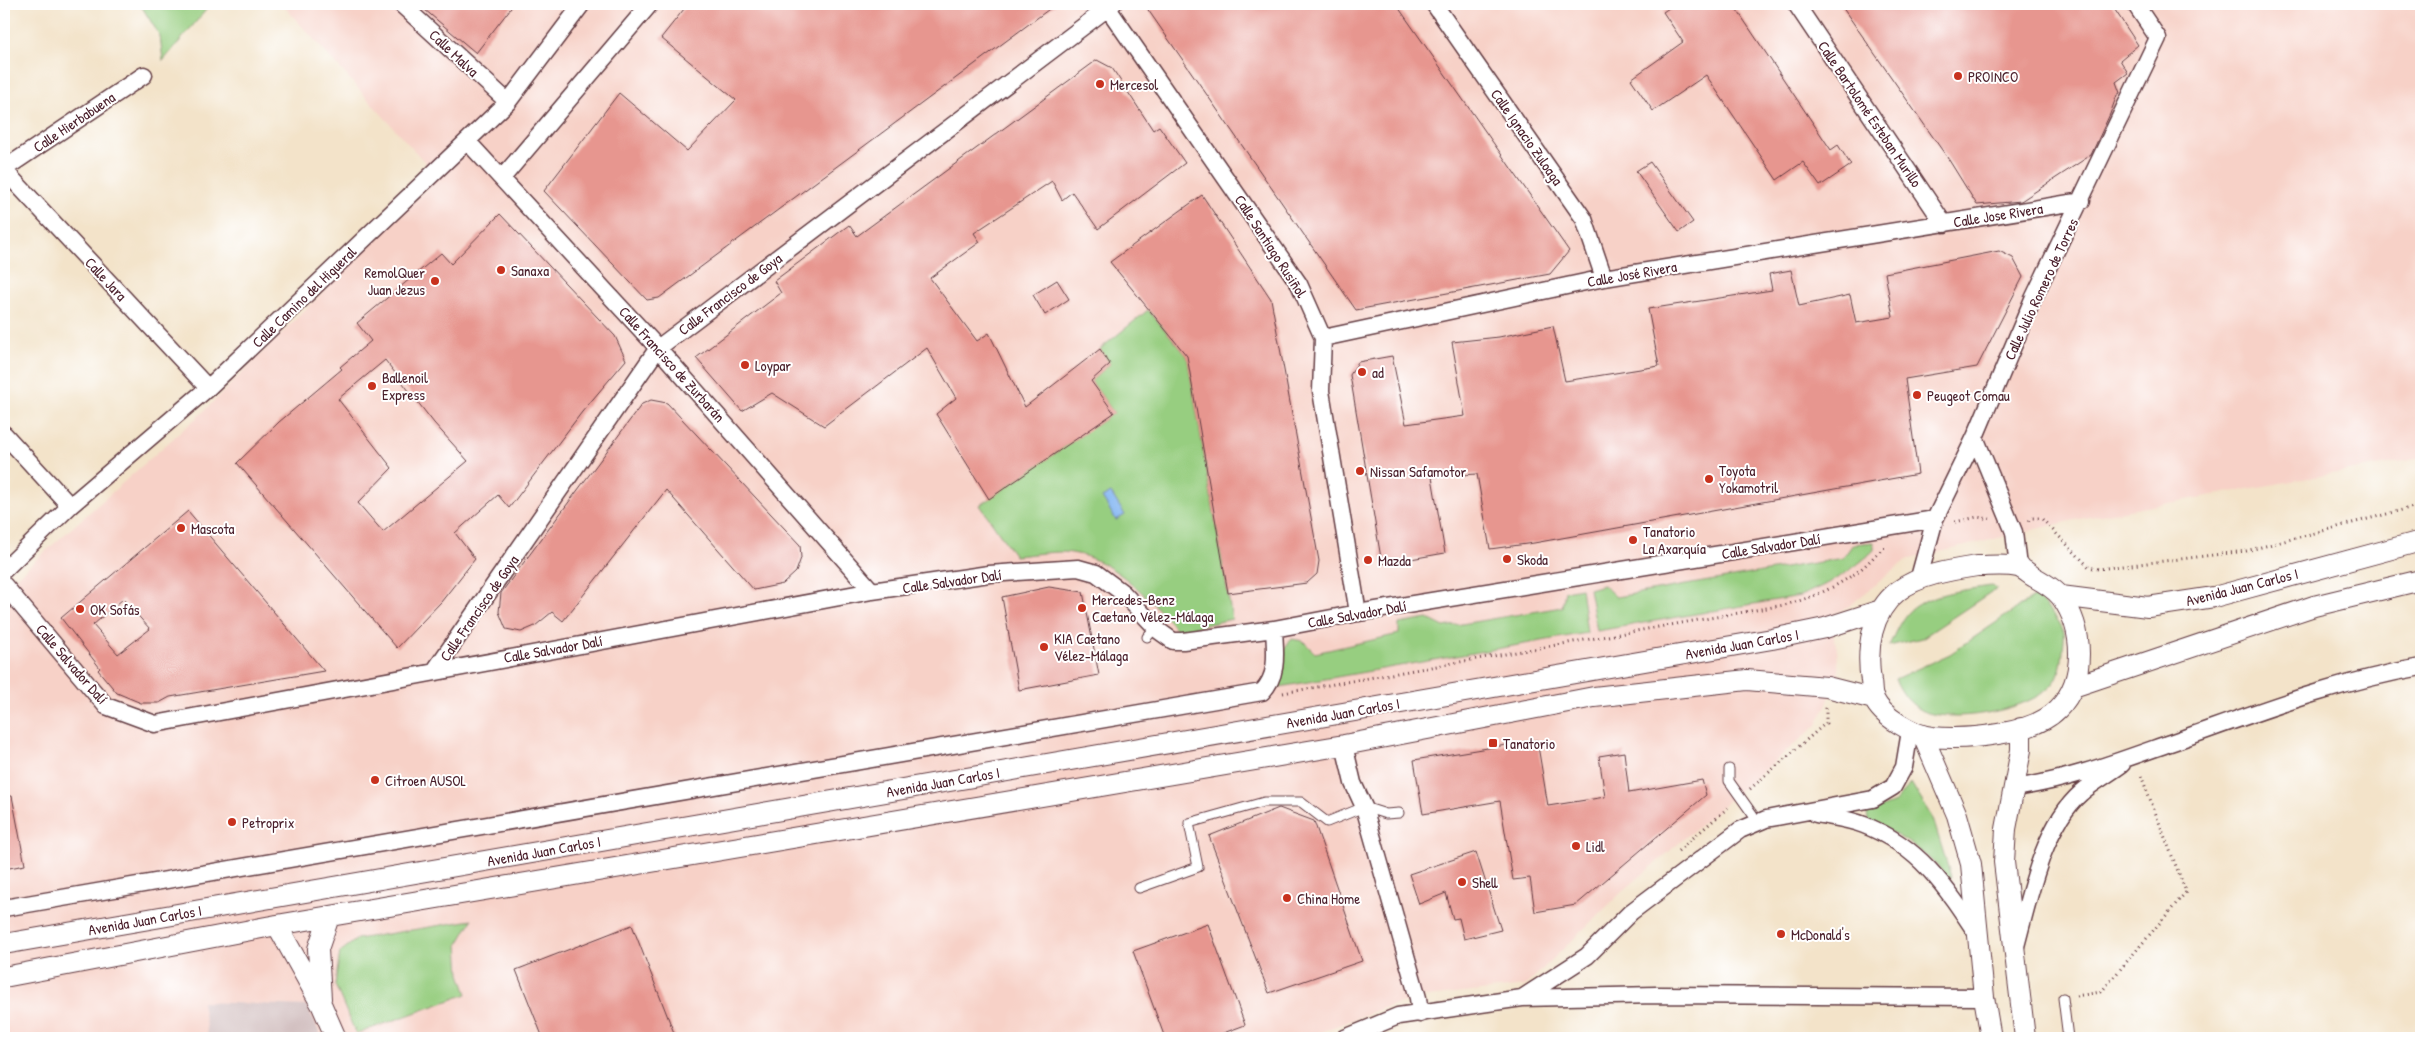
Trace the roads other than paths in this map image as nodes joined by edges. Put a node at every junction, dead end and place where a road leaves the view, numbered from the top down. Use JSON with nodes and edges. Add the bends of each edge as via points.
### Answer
{"nodes":[{"id":1,"x":401,"y":4,"type":"edge"},
{"id":2,"x":582,"y":4,"type":"edge"},
{"id":3,"x":650,"y":4,"type":"edge"},
{"id":4,"x":1434,"y":4,"type":"edge"},
{"id":5,"x":1796,"y":4,"type":"edge"},
{"id":6,"x":2135,"y":4,"type":"edge"},
{"id":7,"x":1109,"y":5,"type":"edge"},
{"id":8,"x":144,"y":75,"type":"dead end"},
{"id":9,"x":508,"y":102,"type":"junction"},
{"id":10,"x":467,"y":141,"type":"junction"},
{"id":11,"x":4,"y":170,"type":"edge"},
{"id":12,"x":502,"y":178,"type":"junction"},
{"id":13,"x":2082,"y":201,"type":"junction"},
{"id":14,"x":1944,"y":224,"type":"junction"},
{"id":15,"x":1604,"y":278,"type":"junction"},
{"id":16,"x":1323,"y":338,"type":"junction"},
{"id":17,"x":658,"y":348,"type":"junction"},
{"id":18,"x":208,"y":388,"type":"junction"},
{"id":19,"x":4,"y":434,"type":"edge"},
{"id":20,"x":1975,"y":437,"type":"junction"},
{"id":21,"x":70,"y":506,"type":"junction"},
{"id":22,"x":1935,"y":519,"type":"junction"},
{"id":23,"x":2421,"y":540,"type":"edge"},
{"id":24,"x":2018,"y":567,"type":"junction"},
{"id":25,"x":4,"y":570,"type":"edge"},
{"id":26,"x":2421,"y":580,"type":"edge"},
{"id":27,"x":1918,"y":581,"type":"junction"},
{"id":28,"x":4,"y":585,"type":"edge"},
{"id":29,"x":872,"y":591,"type":"junction"},
{"id":30,"x":2061,"y":596,"type":"junction"},
{"id":31,"x":1881,"y":610,"type":"junction"},
{"id":32,"x":1358,"y":613,"type":"junction"},
{"id":33,"x":1274,"y":629,"type":"junction"},
{"id":34,"x":2421,"y":667,"type":"edge"},
{"id":35,"x":435,"y":670,"type":"junction"},
{"id":36,"x":2073,"y":687,"type":"junction"},
{"id":37,"x":1874,"y":699,"type":"junction"},
{"id":38,"x":2021,"y":728,"type":"junction"},
{"id":39,"x":1916,"y":734,"type":"junction"},
{"id":40,"x":1344,"y":745,"type":"junction"},
{"id":41,"x":2134,"y":756,"type":"junction"},
{"id":42,"x":1729,"y":769,"type":"dead end"},
{"id":43,"x":2014,"y":788,"type":"junction"},
{"id":44,"x":1364,"y":807,"type":"junction"},
{"id":45,"x":1399,"y":812,"type":"dead end"},
{"id":46,"x":1806,"y":812,"type":"junction"},
{"id":47,"x":1758,"y":822,"type":"junction"},
{"id":48,"x":1139,"y":888,"type":"dead end"},
{"id":49,"x":4,"y":908,"type":"edge"},
{"id":50,"x":329,"y":917,"type":"junction"},
{"id":51,"x":277,"y":925,"type":"junction"},
{"id":52,"x":1978,"y":936,"type":"junction"},
{"id":53,"x":4,"y":944,"type":"edge"},
{"id":54,"x":2014,"y":952,"type":"junction"},
{"id":55,"x":4,"y":977,"type":"edge"},
{"id":56,"x":1984,"y":997,"type":"junction"},
{"id":57,"x":1522,"y":998,"type":"junction"},
{"id":58,"x":2063,"y":998,"type":"road end"},
{"id":59,"x":322,"y":1006,"type":"junction"},
{"id":60,"x":1420,"y":1014,"type":"junction"},
{"id":61,"x":336,"y":1038,"type":"edge"},
{"id":62,"x":1345,"y":1038,"type":"edge"},
{"id":63,"x":1991,"y":1038,"type":"edge"},
{"id":64,"x":2025,"y":1038,"type":"edge"},
{"id":65,"x":2068,"y":1038,"type":"edge"}],
"edges":[{"from":1,"to":9,"type":"street","name":"Calle Malva"},
{"from":2,"to":9,"type":"street","name":"Calle Camino del Higueral"},
{"from":3,"to":12,"type":"street"},
{"from":4,"to":15,"type":"street","name":"Calle Ignacio Zuloaga","via":[[1584,219]]},
{"from":5,"to":14,"type":"street","name":"Calle Bartolomé Esteban Murillo"},
{"from":6,"to":13,"type":"street","name":"Calle Julio Romero de Torres","via":[[2158,38]]},
{"from":7,"to":16,"type":"street","name":"Calle Santiago Rusiñol","via":[[1299,284]]},
{"from":7,"to":17,"type":"street","name":"Calle Francisco de Goya"},
{"from":8,"to":11,"type":"street","name":"Calle Hierbabuena"},
{"from":9,"to":10,"type":"street","name":"Calle Camino del Higueral"},
{"from":10,"to":12,"type":"street","name":"Calle Francisco de Zurbarán"},
{"from":10,"to":18,"type":"street","name":"Calle Camino del Higueral"},
{"from":11,"to":18,"type":"street","name":"Calle Jara"},
{"from":12,"to":17,"type":"street","name":"Calle Francisco de Zurbarán"},
{"from":13,"to":14,"type":"street","name":"Calle Jose Rivera"},
{"from":13,"to":20,"type":"street","name":"Calle Julio Romero de Torres","via":[[2033,300]]},
{"from":14,"to":15,"type":"street","name":"Calle José Rivera"},
{"from":15,"to":16,"type":"street","name":"Calle José Rivera"},
{"from":16,"to":32,"type":"street","name":"Calle Santiago Rusiñol","via":[[1321,391]]},
{"from":17,"to":29,"type":"street","name":"Calle Francisco de Zurbarán"},
{"from":17,"to":35,"type":"street","name":"Calle Francisco de Goya"},
{"from":18,"to":21,"type":"street","name":"Calle Camino del Higueral"},
{"from":19,"to":21,"type":"street"},
{"from":20,"to":22,"type":"street","name":"Calle Julio Romero de Torres"},
{"from":20,"to":24,"type":"street","via":[[2014,532]]},
{"from":21,"to":25,"type":"street","name":"Calle Camino del Higueral"},
{"from":22,"to":27,"type":"street","name":"Calle Julio Romero de Torres"},
{"from":22,"to":32,"type":"street","name":"Calle Salvador Dalí"},
{"from":23,"to":30,"type":"street","name":"Avenida Juan Carlos I","via":[[2214,597],[2148,607]]},
{"from":24,"to":27,"type":"street","via":[[1976,566],[1944,571]]},
{"from":24,"to":30,"type":"street"},
{"from":26,"to":36,"type":"street","via":[[2314,606]]},
{"from":27,"to":31,"type":"street","via":[[1898,591]]},
{"from":28,"to":35,"type":"street","name":"Calle Salvador Dalí","via":[[106,706],[155,724]]},
{"from":29,"to":33,"type":"street","name":"Calle Salvador Dalí","via":[[989,574],[1078,568],[1096,573],[1123,593],[1151,632],[1173,641]]},
{"from":29,"to":35,"type":"street","name":"Calle Salvador Dalí"},
{"from":30,"to":36,"type":"street","via":[[2073,618],[2079,643]]},
{"from":31,"to":37,"type":"street","via":[[1872,631],[1868,654]]},
{"from":31,"to":53,"type":"street","name":"Avenida Juan Carlos I","via":[[1825,628],[1762,640]]},
{"from":32,"to":33,"type":"street","name":"Calle Salvador Dalí"},
{"from":33,"to":49,"type":"street","via":[[1276,664],[1271,680],[1262,692]]},
{"from":34,"to":41,"type":"street","via":[[2388,673],[2276,706]]},
{"from":36,"to":38,"type":"street","via":[[2059,709],[2045,719]]},
{"from":37,"to":39,"type":"street","via":[[1894,721]]},
{"from":37,"to":40,"type":"street","name":"Avenida Juan Carlos I","via":[[1827,687],[1747,680],[1594,697]]},
{"from":38,"to":39,"type":"street","via":[[1991,736],[1957,739]]},
{"from":38,"to":43,"type":"street","via":[[2021,750]]},
{"from":39,"to":46,"type":"street","via":[[1893,787],[1873,799]]},
{"from":39,"to":52,"type":"street","via":[[1957,814],[1969,856]]},
{"from":40,"to":44,"type":"street","via":[[1353,783]]},
{"from":40,"to":50,"type":"street","name":"Avenida Juan Carlos I"},
{"from":41,"to":43,"type":"street","via":[[2043,784]]},
{"from":41,"to":54,"type":"street","via":[[2081,793],[2066,810],[2048,841],[2034,876]]},
{"from":42,"to":47,"type":"lane","via":[[1729,781]]},
{"from":43,"to":54,"type":"street","via":[[2004,862]]},
{"from":44,"to":45,"type":"lane","via":[[1386,814]]},
{"from":44,"to":48,"type":"lane","via":[[1327,822],[1301,802],[1264,802],[1188,823],[1198,867]]},
{"from":44,"to":60,"type":"street"},
{"from":46,"to":47,"type":"street"},
{"from":46,"to":52,"type":"street","via":[[1863,824],[1894,839],[1927,864]]},
{"from":47,"to":57,"type":"street","via":[[1740,830],[1702,857],[1632,912],[1587,956]]},
{"from":50,"to":51,"type":"street","name":"Avenida Juan Carlos I"},
{"from":50,"to":59,"type":"street","via":[[318,949]]},
{"from":51,"to":55,"type":"street","name":"Avenida Juan Carlos I"},
{"from":51,"to":59,"type":"street"},
{"from":52,"to":56,"type":"street"},
{"from":54,"to":64,"type":"street"},
{"from":56,"to":57,"type":"street","via":[[1656,994]]},
{"from":56,"to":63,"type":"street"},
{"from":57,"to":60,"type":"street"},
{"from":58,"to":65,"type":"lane"},
{"from":59,"to":61,"type":"street"},
{"from":60,"to":62,"type":"street","via":[[1398,1016]]}]}
